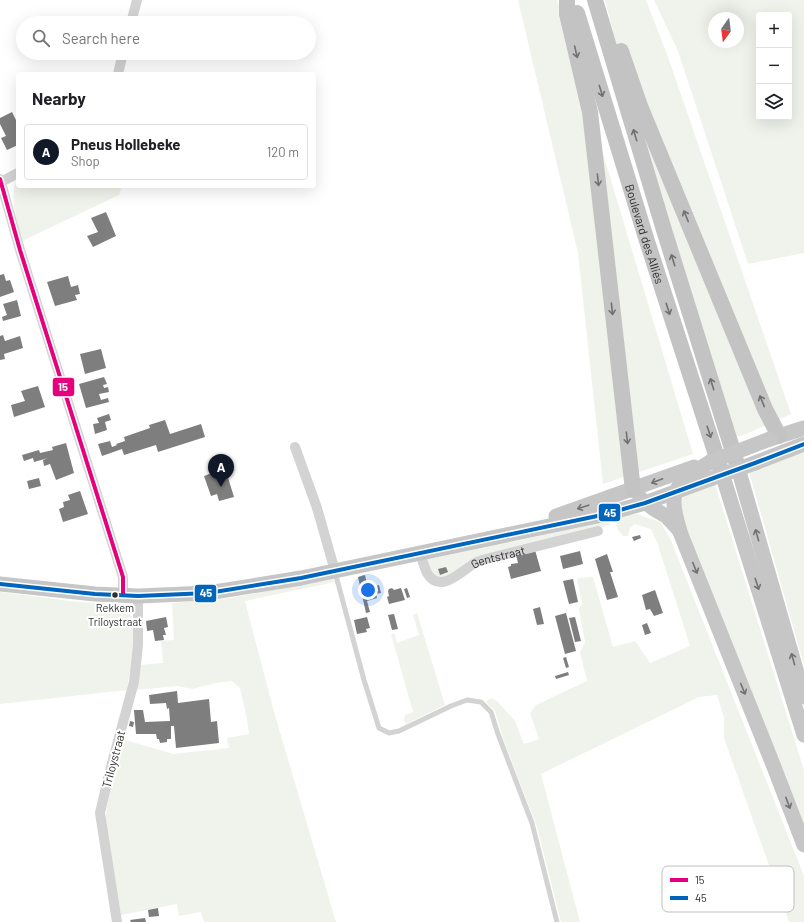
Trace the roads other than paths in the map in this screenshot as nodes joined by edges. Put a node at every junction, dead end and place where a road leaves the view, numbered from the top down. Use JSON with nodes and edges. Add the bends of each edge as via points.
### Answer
{"nodes":[{"id":1,"x":137,"y":0,"type":"edge"},
{"id":2,"x":567,"y":0,"type":"edge"},
{"id":3,"x":574,"y":0,"type":"edge"},
{"id":4,"x":596,"y":0,"type":"edge"},
{"id":5,"x":133,"y":16,"type":"edge"},
{"id":6,"x":121,"y":60,"type":"edge"},
{"id":7,"x":118,"y":72,"type":"edge"},
{"id":8,"x":16,"y":174,"type":"edge"},
{"id":9,"x":1,"y":180,"type":"edge"},
{"id":10,"x":804,"y":428,"type":"edge"},
{"id":11,"x":804,"y":444,"type":"edge"},
{"id":12,"x":774,"y":445,"type":"junction"},
{"id":13,"x":295,"y":447,"type":"dead end"},
{"id":14,"x":736,"y":461,"type":"joint"},
{"id":15,"x":715,"y":464,"type":"junction"},
{"id":16,"x":682,"y":483,"type":"junction"},
{"id":17,"x":633,"y":490,"type":"junction"},
{"id":18,"x":646,"y":503,"type":"junction"},
{"id":19,"x":598,"y":531,"type":"dead end"},
{"id":20,"x":680,"y":532,"type":"junction"},
{"id":21,"x":479,"y":540,"type":"junction"},
{"id":22,"x":420,"y":552,"type":"junction"},
{"id":23,"x":335,"y":571,"type":"junction"},
{"id":24,"x":0,"y":584,"type":"edge"},
{"id":25,"x":130,"y":596,"type":"junction"},
{"id":26,"x":804,"y":697,"type":"edge"},
{"id":27,"x":804,"y":735,"type":"edge"},
{"id":28,"x":804,"y":845,"type":"edge"},
{"id":29,"x":117,"y":922,"type":"edge"},
{"id":30,"x":557,"y":922,"type":"edge"}],
"edges":[{"from":1,"to":5,"type":"street"},
{"from":2,"to":17,"type":"highway","one_way":true,"via":[[590,112]]},
{"from":3,"to":15,"type":"highway","name":"Boulevard des Alliés","one_way":true},
{"from":12,"to":4,"type":"highway","one_way":true,"via":[[766,409],[643,113],[616,37]]},
{"from":14,"to":4,"type":"highway","name":"Boulevard des Alliés","one_way":true},
{"from":6,"to":7,"type":"street"},
{"from":8,"to":9,"type":"street"},
{"from":9,"to":25,"type":"street","name":"Triloystraat","via":[[17,239]]},
{"from":10,"to":12,"type":"main road"},
{"from":11,"to":12,"type":"main road","name":"Gentstraat"},
{"from":12,"to":15,"type":"main road","bridge":true},
{"from":12,"to":16,"type":"main road","name":"Gentstraat","bridge":true,"via":[[755,463]]},
{"from":13,"to":23,"type":"street","via":[[317,508]]},
{"from":26,"to":14,"type":"main road","one_way":true},
{"from":15,"to":16,"type":"main road"},
{"from":15,"to":27,"type":"main road","one_way":true},
{"from":16,"to":17,"type":"main road","one_way":true},
{"from":16,"to":18,"type":"main road","name":"Gentstraat"},
{"from":16,"to":20,"type":"main road","via":[[674,503]]},
{"from":17,"to":18,"type":"main road"},
{"from":17,"to":21,"type":"main road","one_way":true},
{"from":18,"to":20,"type":"main road","via":[[666,516]]},
{"from":18,"to":21,"type":"main road","name":"Gentstraat","via":[[602,515]]},
{"from":19,"to":22,"type":"street","name":"Gentstraat","via":[[486,558],[442,583],[431,579]]},
{"from":20,"to":28,"type":"main road","one_way":true},
{"from":21,"to":22,"type":"main road"},
{"from":22,"to":23,"type":"main road"},
{"from":23,"to":25,"type":"main road","via":[[208,593]]},
{"from":23,"to":30,"type":"lane","via":[[379,728],[390,733],[399,731],[467,700],[481,702],[492,712],[532,822]]},
{"from":24,"to":25,"type":"main road"},
{"from":25,"to":29,"type":"street","name":"Triloystraat","via":[[138,645],[134,682],[100,813]]}]}
